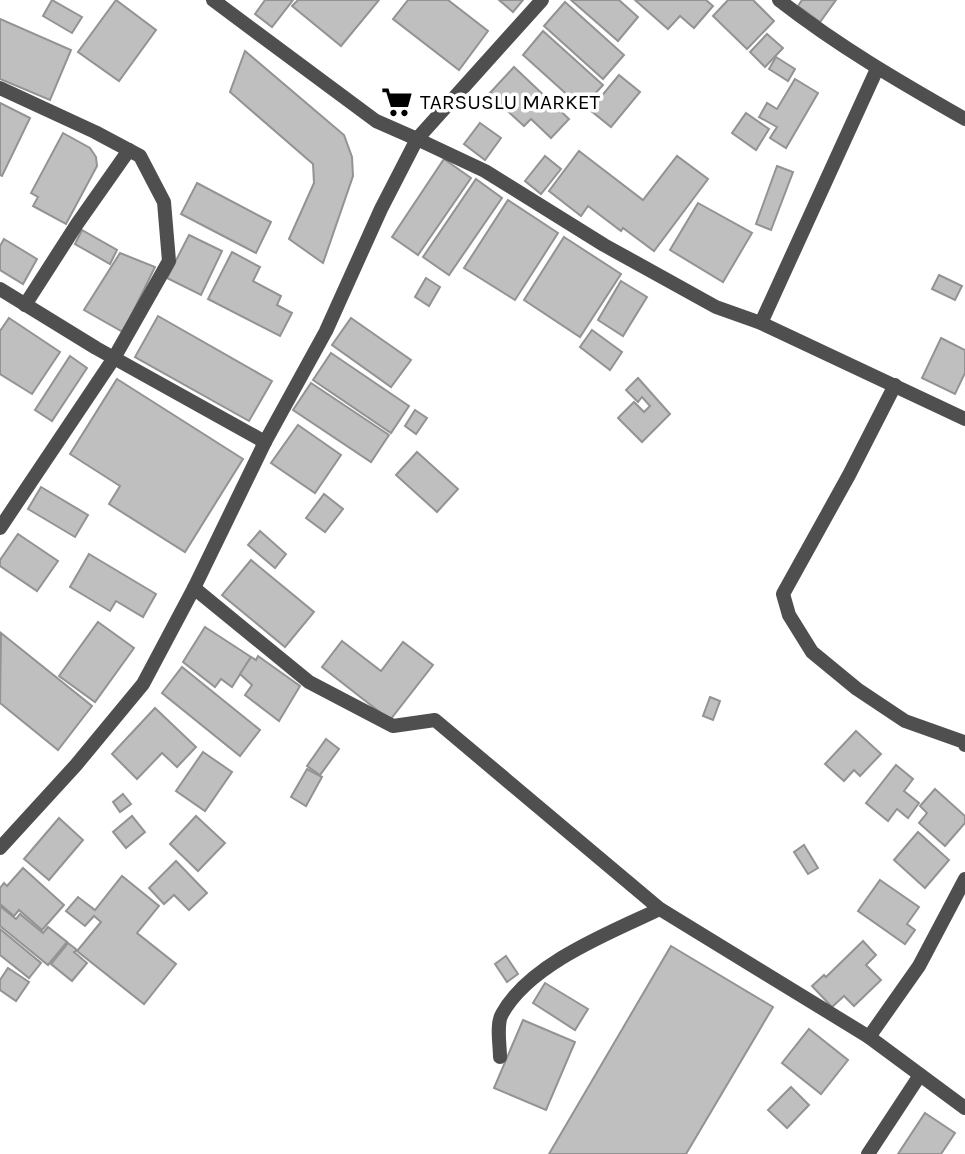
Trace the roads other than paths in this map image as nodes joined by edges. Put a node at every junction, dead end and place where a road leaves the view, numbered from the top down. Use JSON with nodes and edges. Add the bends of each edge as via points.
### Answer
{"nodes":[{"id":1,"x":213,"y":0,"type":"edge"},
{"id":2,"x":542,"y":0,"type":"edge"},
{"id":3,"x":779,"y":0,"type":"edge"},
{"id":4,"x":877,"y":69,"type":"junction"},
{"id":5,"x":0,"y":88,"type":"edge"},
{"id":6,"x":965,"y":119,"type":"edge"},
{"id":7,"x":417,"y":139,"type":"junction"},
{"id":8,"x":128,"y":150,"type":"junction"},
{"id":9,"x":0,"y":289,"type":"edge"},
{"id":10,"x":25,"y":305,"type":"junction"},
{"id":11,"x":761,"y":323,"type":"junction"},
{"id":12,"x":114,"y":358,"type":"junction"},
{"id":13,"x":895,"y":385,"type":"junction"},
{"id":14,"x":965,"y":419,"type":"edge"},
{"id":15,"x":265,"y":442,"type":"junction"},
{"id":16,"x":0,"y":528,"type":"edge"},
{"id":17,"x":194,"y":589,"type":"junction"},
{"id":18,"x":965,"y":742,"type":"edge"},
{"id":19,"x":0,"y":848,"type":"edge"},
{"id":20,"x":965,"y":879,"type":"edge"},
{"id":21,"x":660,"y":909,"type":"junction"},
{"id":22,"x":869,"y":1037,"type":"junction"},
{"id":23,"x":500,"y":1057,"type":"dead end"},
{"id":24,"x":920,"y":1075,"type":"junction"},
{"id":25,"x":965,"y":1108,"type":"edge"},
{"id":26,"x":868,"y":1154,"type":"edge"}],
"edges":[{"from":1,"to":7,"type":"street","via":[[376,121]]},
{"from":2,"to":7,"type":"street"},
{"from":3,"to":4,"type":"street"},
{"from":4,"to":6,"type":"street"},
{"from":4,"to":11,"type":"street"},
{"from":5,"to":8,"type":"street"},
{"from":7,"to":11,"type":"street","via":[[485,171],[666,281],[716,307]]},
{"from":7,"to":15,"type":"street","via":[[326,331]]},
{"from":8,"to":10,"type":"street"},
{"from":8,"to":12,"type":"street","via":[[140,156],[164,202],[169,261]]},
{"from":9,"to":10,"type":"street"},
{"from":10,"to":12,"type":"street"},
{"from":11,"to":13,"type":"street"},
{"from":12,"to":15,"type":"street"},
{"from":12,"to":16,"type":"street"},
{"from":13,"to":14,"type":"street"},
{"from":13,"to":18,"type":"street","via":[[783,594],[789,615],[812,652],[857,689],[905,721]]},
{"from":15,"to":17,"type":"street"},
{"from":17,"to":19,"type":"street","via":[[144,684]]},
{"from":17,"to":21,"type":"street","via":[[309,682],[393,726],[435,720]]},
{"from":20,"to":22,"type":"street","via":[[919,966]]},
{"from":21,"to":22,"type":"street"},
{"from":21,"to":23,"type":"street","via":[[597,938],[535,977],[500,1016]]},
{"from":22,"to":24,"type":"street"},
{"from":24,"to":25,"type":"street"},
{"from":24,"to":26,"type":"street"}]}
